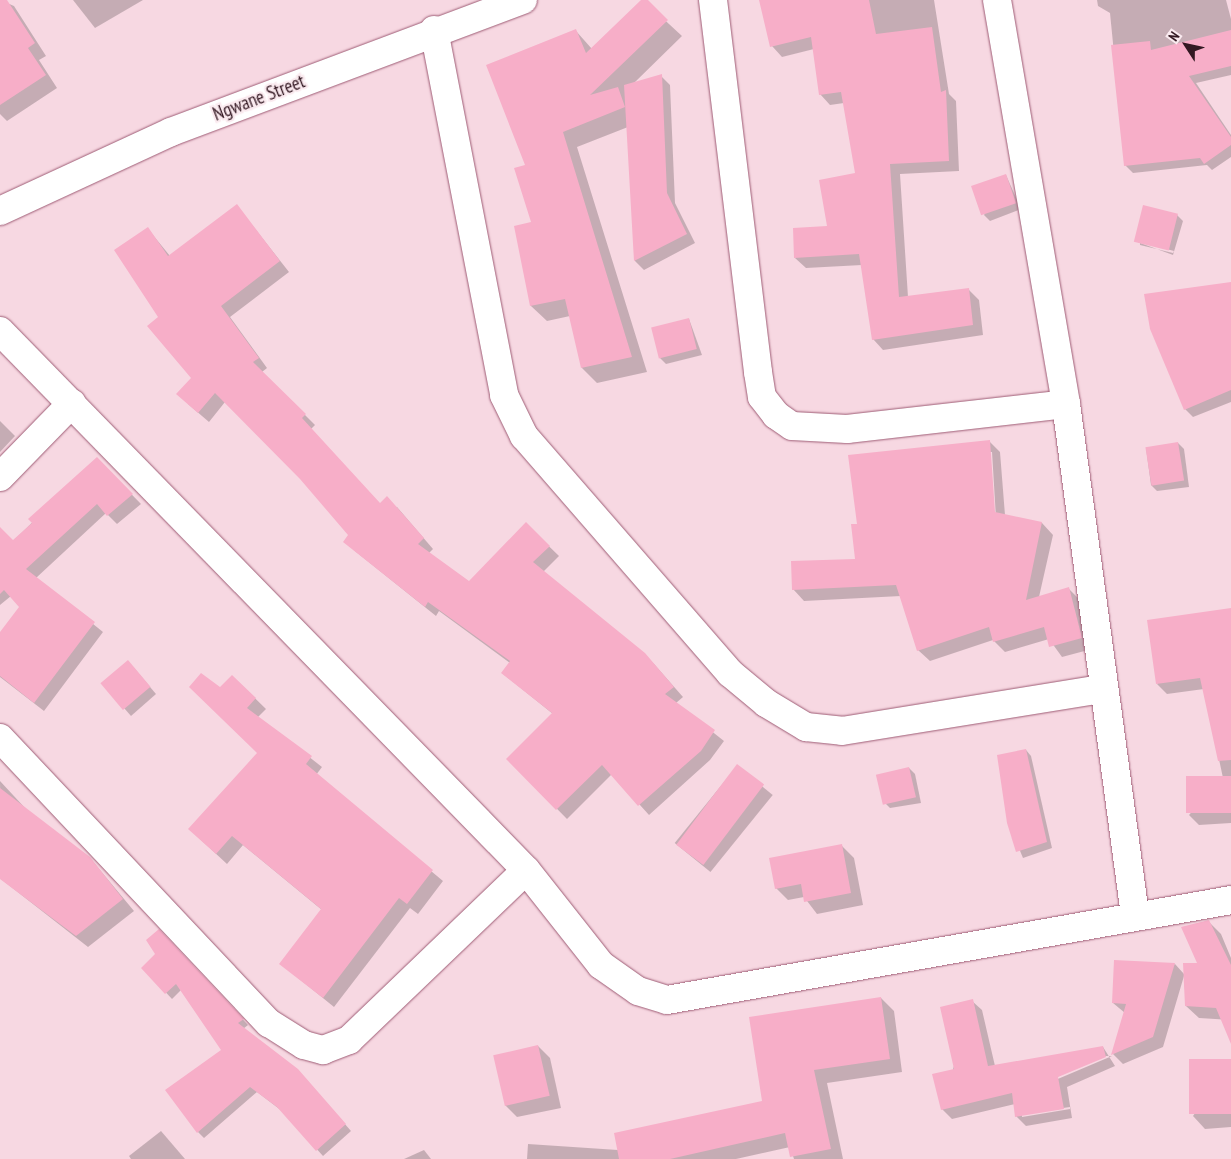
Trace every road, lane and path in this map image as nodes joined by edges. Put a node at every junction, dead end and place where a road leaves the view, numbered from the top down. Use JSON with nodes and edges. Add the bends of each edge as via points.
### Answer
{"nodes":[{"id":1,"x":524,"y":0,"type":"edge"},
{"id":2,"x":713,"y":0,"type":"edge"},
{"id":3,"x":997,"y":0,"type":"edge"},
{"id":4,"x":434,"y":30,"type":"junction"},
{"id":5,"x":0,"y":211,"type":"edge"},
{"id":6,"x":0,"y":331,"type":"edge"},
{"id":7,"x":72,"y":404,"type":"junction"},
{"id":8,"x":1066,"y":404,"type":"junction"},
{"id":9,"x":0,"y":477,"type":"edge"},
{"id":10,"x":1101,"y":689,"type":"junction"},
{"id":11,"x":0,"y":738,"type":"edge"},
{"id":12,"x":526,"y":870,"type":"junction"},
{"id":13,"x":1231,"y":900,"type":"edge"},
{"id":14,"x":1135,"y":916,"type":"junction"}],
"edges":[{"from":1,"to":4,"type":"street","name":"Ngwane Street"},
{"from":2,"to":8,"type":"street","via":[[758,372],[762,397],[776,415],[792,426],[847,429]]},
{"from":3,"to":8,"type":"street"},
{"from":4,"to":5,"type":"street","name":"Ngwane Street","via":[[171,132]]},
{"from":4,"to":10,"type":"street","via":[[504,395],[524,436],[730,673],[766,703],[806,727],[842,731]]},
{"from":6,"to":7,"type":"street"},
{"from":7,"to":9,"type":"street"},
{"from":7,"to":12,"type":"street"},
{"from":8,"to":10,"type":"street"},
{"from":10,"to":14,"type":"street"},
{"from":11,"to":12,"type":"street","via":[[269,1023],[304,1045],[323,1050],[349,1040]]},
{"from":12,"to":14,"type":"street","via":[[601,965],[638,991],[667,1000]]},
{"from":13,"to":14,"type":"street"}]}
